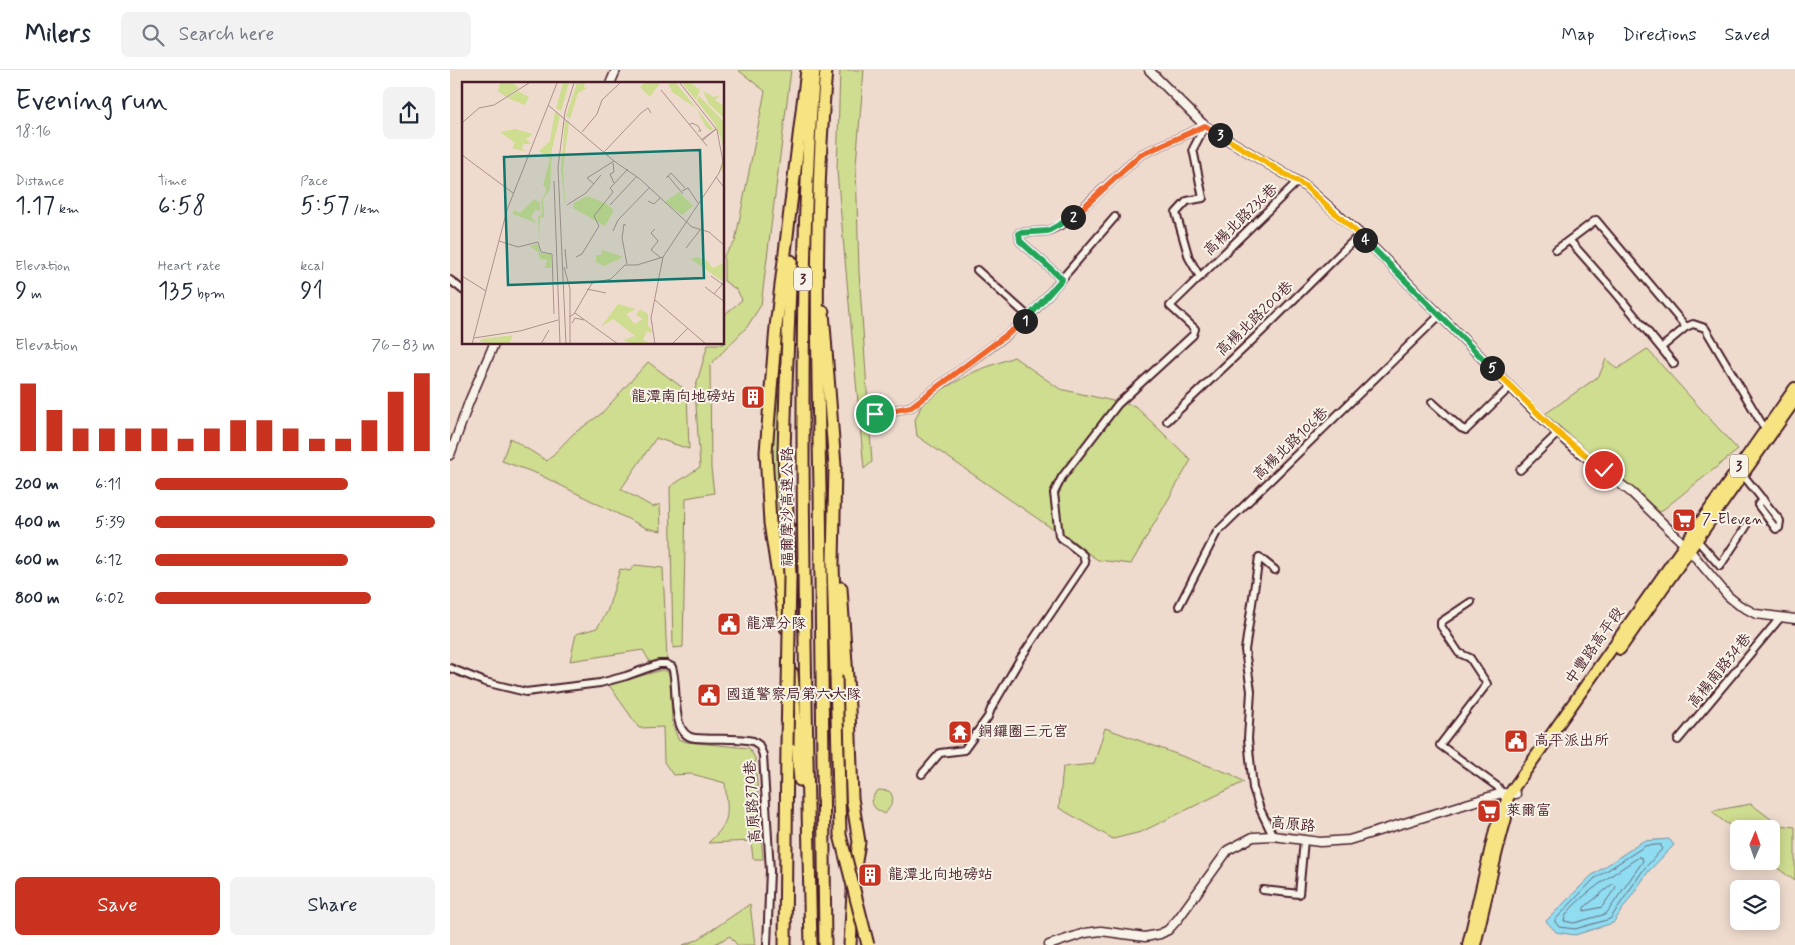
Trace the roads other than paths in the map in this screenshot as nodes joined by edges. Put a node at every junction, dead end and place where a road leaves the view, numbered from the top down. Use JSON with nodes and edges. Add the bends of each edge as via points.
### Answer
{"nodes":[{"id":1,"x":616,"y":70,"type":"edge"},
{"id":2,"x":807,"y":70,"type":"edge"},
{"id":3,"x":814,"y":70,"type":"edge"},
{"id":4,"x":826,"y":70,"type":"edge"},
{"id":5,"x":1149,"y":70,"type":"edge"},
{"id":6,"x":611,"y":82,"type":"edge"},
{"id":7,"x":1205,"y":126,"type":"junction"},
{"id":8,"x":1298,"y":181,"type":"junction"},
{"id":9,"x":792,"y":204,"type":"junction"},
{"id":10,"x":1115,"y":217,"type":"dead end"},
{"id":11,"x":1360,"y":234,"type":"junction"},
{"id":12,"x":1570,"y":240,"type":"junction"},
{"id":13,"x":818,"y":246,"type":"junction"},
{"id":14,"x":1556,"y":250,"type":"dead end"},
{"id":15,"x":977,"y":270,"type":"dead end"},
{"id":16,"x":1200,"y":277,"type":"junction"},
{"id":17,"x":1062,"y":279,"type":"junction"},
{"id":18,"x":450,"y":280,"type":"edge"},
{"id":19,"x":462,"y":289,"type":"edge"},
{"id":20,"x":1440,"y":315,"type":"junction"},
{"id":21,"x":1029,"y":317,"type":"junction"},
{"id":22,"x":1689,"y":326,"type":"junction"},
{"id":23,"x":494,"y":345,"type":"edge"},
{"id":24,"x":1662,"y":347,"type":"junction"},
{"id":25,"x":1674,"y":364,"type":"dead end"},
{"id":26,"x":1510,"y":387,"type":"junction"},
{"id":27,"x":1795,"y":388,"type":"edge"},
{"id":28,"x":1795,"y":400,"type":"edge"},
{"id":29,"x":1432,"y":402,"type":"dead end"},
{"id":30,"x":875,"y":414,"type":"dead end"},
{"id":31,"x":1167,"y":421,"type":"dead end"},
{"id":32,"x":1769,"y":431,"type":"junction"},
{"id":33,"x":1558,"y":433,"type":"junction"},
{"id":34,"x":450,"y":455,"type":"edge"},
{"id":35,"x":1520,"y":470,"type":"dead end"},
{"id":36,"x":1743,"y":475,"type":"junction"},
{"id":37,"x":1762,"y":499,"type":"dead end"},
{"id":38,"x":835,"y":519,"type":"junction"},
{"id":39,"x":1746,"y":526,"type":"dead end"},
{"id":40,"x":1697,"y":540,"type":"junction"},
{"id":41,"x":1687,"y":549,"type":"junction"},
{"id":42,"x":1275,"y":570,"type":"dead end"},
{"id":43,"x":1471,"y":602,"type":"dead end"},
{"id":44,"x":1180,"y":606,"type":"dead end"},
{"id":45,"x":1780,"y":618,"type":"junction"},
{"id":46,"x":1795,"y":619,"type":"edge"},
{"id":47,"x":450,"y":668,"type":"edge"},
{"id":48,"x":1678,"y":740,"type":"dead end"},
{"id":49,"x":922,"y":774,"type":"dead end"},
{"id":50,"x":1509,"y":795,"type":"junction"},
{"id":51,"x":809,"y":836,"type":"junction"},
{"id":52,"x":1273,"y":836,"type":"junction"},
{"id":53,"x":1304,"y":840,"type":"junction"},
{"id":54,"x":1263,"y":890,"type":"dead end"},
{"id":55,"x":767,"y":945,"type":"edge"},
{"id":56,"x":784,"y":945,"type":"edge"},
{"id":57,"x":810,"y":945,"type":"edge"},
{"id":58,"x":825,"y":945,"type":"edge"},
{"id":59,"x":850,"y":945,"type":"edge"},
{"id":60,"x":868,"y":945,"type":"edge"},
{"id":61,"x":1048,"y":945,"type":"edge"},
{"id":62,"x":1468,"y":945,"type":"edge"},
{"id":63,"x":1475,"y":945,"type":"edge"}],
"edges":[{"from":1,"to":6,"type":"street"},
{"from":2,"to":9,"type":"highway"},
{"from":3,"to":51,"type":"highway","name":"福爾摩沙高速公路","number":"3","via":[[803,274],[802,569]]},
{"from":4,"to":13,"type":"highway","name":"福爾摩沙高速公路","number":"3"},
{"from":5,"to":7,"type":"street"},
{"from":7,"to":8,"type":"street"},
{"from":7,"to":16,"type":"street","via":[[1194,149],[1203,198],[1187,201],[1176,213],[1189,258]]},
{"from":7,"to":17,"type":"street","via":[[1140,155],[1067,222],[1048,231],[1019,233],[1020,241]]},
{"from":8,"to":11,"type":"street"},
{"from":8,"to":16,"type":"street","name":"高楊北路236巷"},
{"from":9,"to":51,"type":"highway","via":[[775,336],[766,462],[770,522],[794,684],[802,801]]},
{"from":9,"to":56,"type":"highway","bridge":true,"via":[[784,452],[790,576]]},
{"from":10,"to":17,"type":"street"},
{"from":11,"to":20,"type":"street"},
{"from":11,"to":31,"type":"street","name":"高楊北路200巷"},
{"from":12,"to":14,"type":"street"},
{"from":12,"to":22,"type":"street","via":[[1596,220]]},
{"from":12,"to":24,"type":"street"},
{"from":13,"to":38,"type":"highway","via":[[835,466]]},
{"from":13,"to":58,"type":"highway","name":"福爾摩沙高速公路","number":"3"},
{"from":15,"to":21,"type":"street"},
{"from":16,"to":49,"type":"street","name":"高楊北路236巷","via":[[1170,306],[1195,329],[1193,335],[1118,404],[1054,492],[1059,536],[1083,555],[1085,563],[964,750],[940,753]]},
{"from":17,"to":21,"type":"street"},
{"from":18,"to":19,"type":"street"},
{"from":20,"to":26,"type":"street"},
{"from":20,"to":44,"type":"street","name":"高楊北路106巷","via":[[1217,532]]},
{"from":21,"to":30,"type":"street","via":[[911,407]]},
{"from":22,"to":24,"type":"street"},
{"from":22,"to":32,"type":"street","via":[[1705,328],[1709,333]]},
{"from":23,"to":34,"type":"street"},
{"from":24,"to":25,"type":"street","via":[[1665,356]]},
{"from":26,"to":29,"type":"street","via":[[1466,430]]},
{"from":26,"to":33,"type":"street"},
{"from":27,"to":32,"type":"main road","name":"中豐路高平段","number":"3"},
{"from":28,"to":32,"type":"main road","name":"中豐路高平段","number":"3"},
{"from":32,"to":36,"type":"main road","name":"中豐路高平段","number":"3"},
{"from":32,"to":41,"type":"main road","name":"中豐路高平段","number":"3"},
{"from":33,"to":35,"type":"street"},
{"from":33,"to":41,"type":"street","via":[[1632,493]]},
{"from":36,"to":37,"type":"street"},
{"from":36,"to":40,"type":"main road","name":"中豐路高平段","number":"3"},
{"from":38,"to":59,"type":"highway","via":[[852,785],[860,842]]},
{"from":38,"to":60,"type":"highway","bridge":true,"via":[[833,563],[840,835]]},
{"from":39,"to":40,"type":"street","via":[[1720,566]]},
{"from":40,"to":41,"type":"main road","name":"中豐路高平段","number":"3"},
{"from":41,"to":45,"type":"street","via":[[1717,585],[1739,605],[1756,614]]},
{"from":41,"to":50,"type":"main road","name":"中豐路高平段","number":"3"},
{"from":42,"to":52,"type":"street","via":[[1259,556],[1245,650],[1251,691],[1248,739],[1253,788]]},
{"from":43,"to":50,"type":"street","via":[[1441,622],[1441,626],[1459,653],[1470,658],[1487,684],[1440,745]]},
{"from":45,"to":46,"type":"street"},
{"from":45,"to":48,"type":"street","name":"高楊南路34巷"},
{"from":47,"to":55,"type":"street","name":"高原路370巷","via":[[485,682],[526,692],[600,683],[658,664],[672,667],[681,730],[694,738],[753,741],[763,755],[770,871]]},
{"from":50,"to":53,"type":"street","name":"高原路","via":[[1355,839],[1333,842]]},
{"from":50,"to":62,"type":"main road","name":"中豐路高平段","number":"3","via":[[1494,830]]},
{"from":50,"to":63,"type":"main road","name":"中豐路高平段","number":"3"},
{"from":51,"to":57,"type":"highway","name":"福爾摩沙高速公路","number":"3"},
{"from":52,"to":53,"type":"street","name":"高原路"},
{"from":52,"to":61,"type":"street","name":"高原路","via":[[1253,838],[1228,850],[1178,919],[1160,934],[1145,938],[1101,931]]},
{"from":53,"to":54,"type":"street","via":[[1299,894]]}]}
